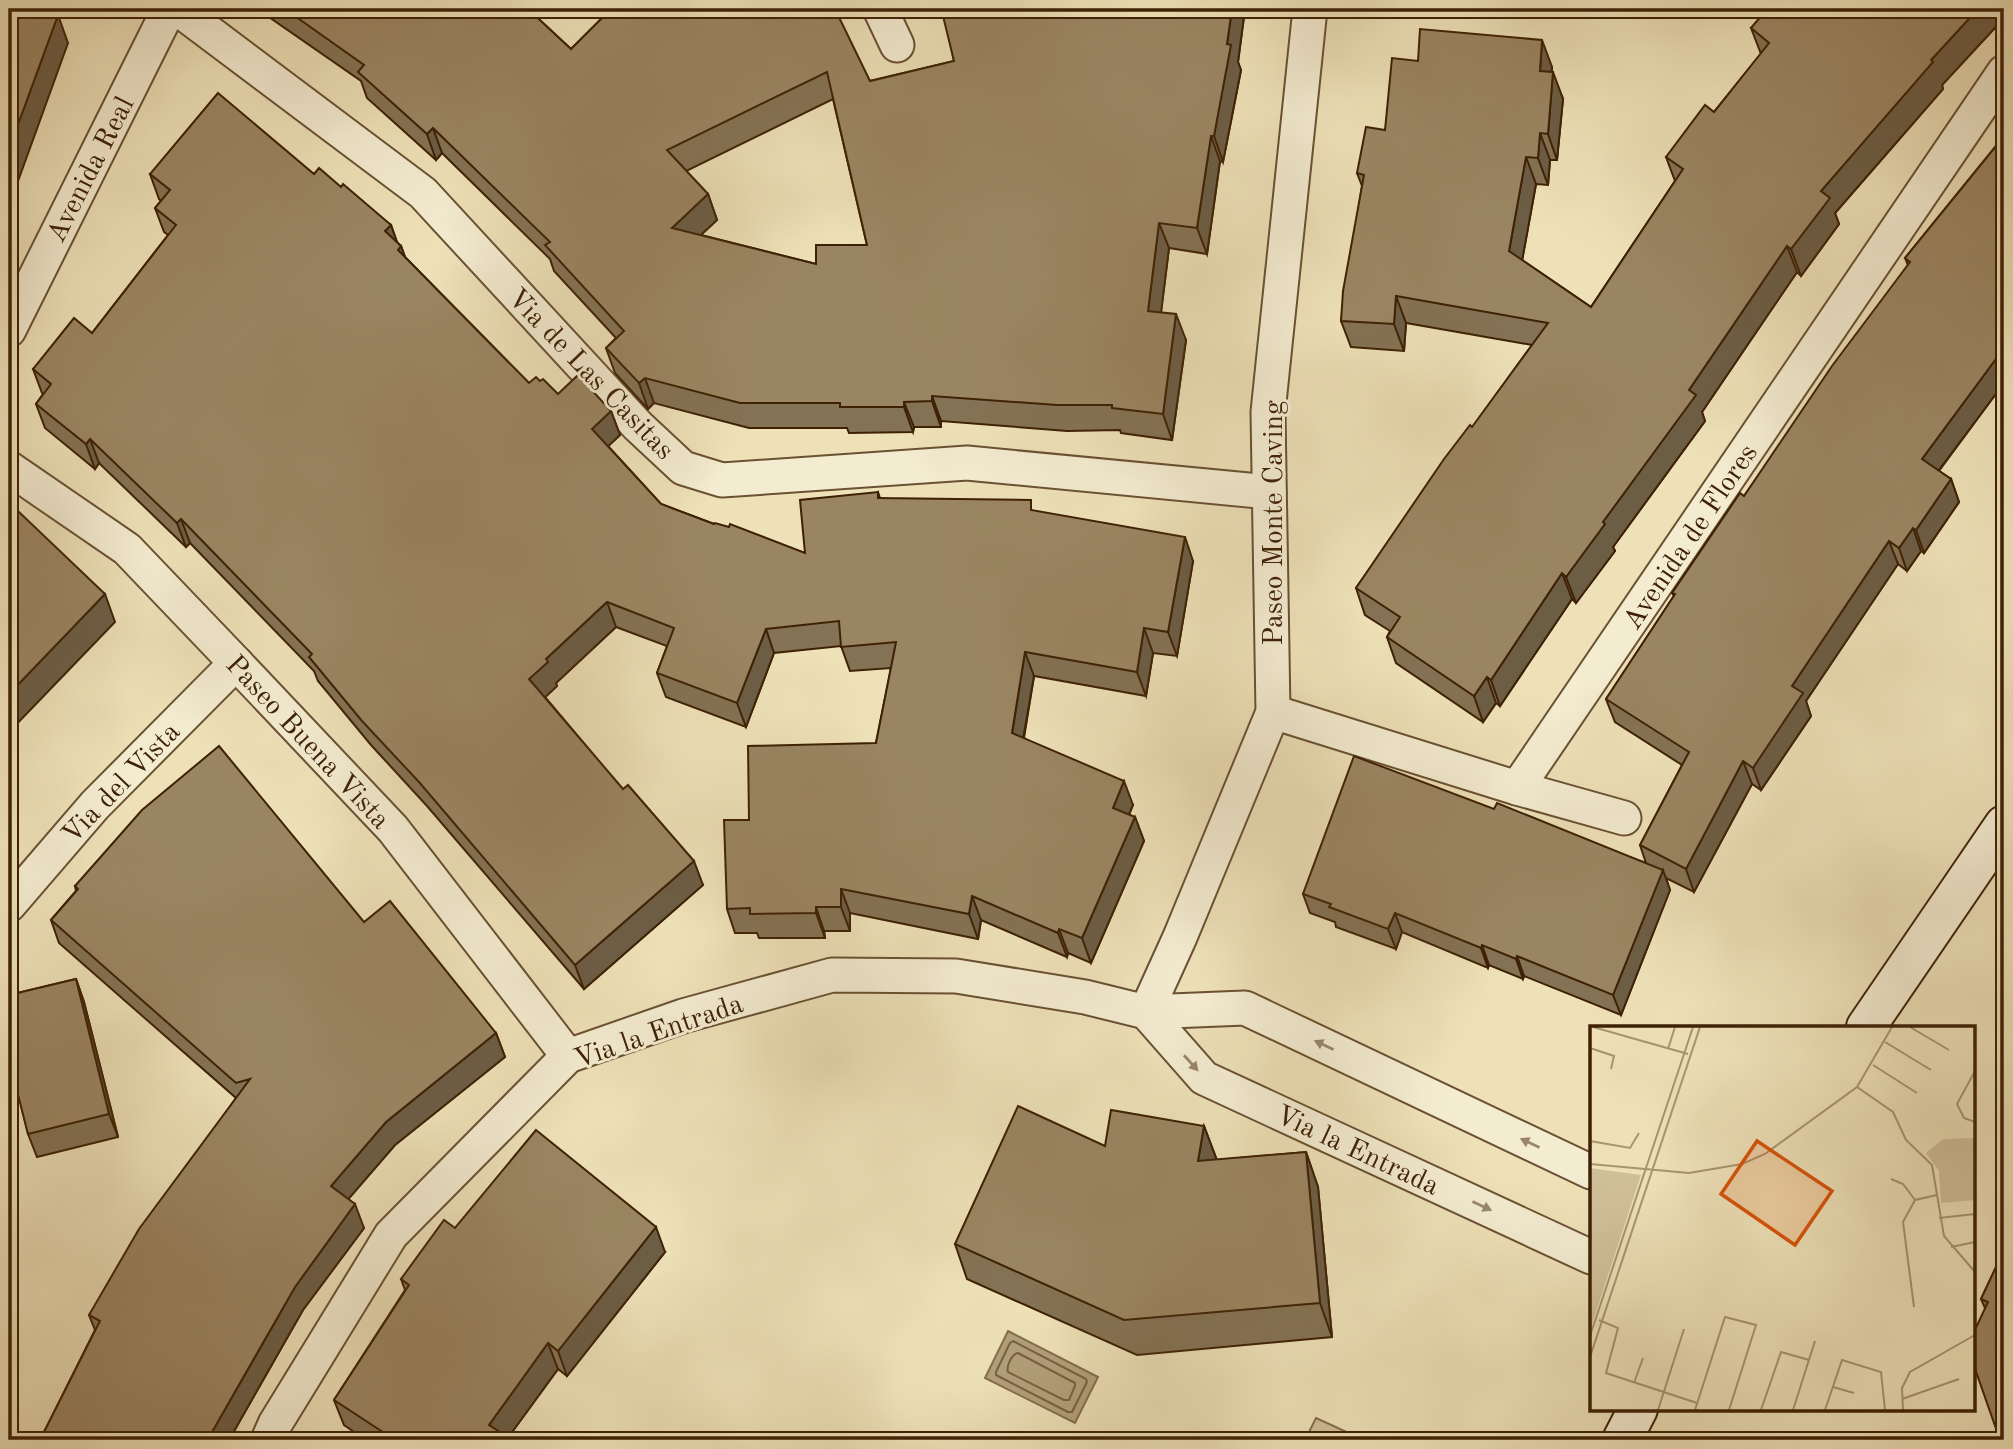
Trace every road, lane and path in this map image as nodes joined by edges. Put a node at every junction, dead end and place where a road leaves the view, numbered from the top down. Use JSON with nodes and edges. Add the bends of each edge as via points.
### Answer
{"nodes":[{"id":1,"x":169,"y":9,"type":"edge"},
{"id":2,"x":178,"y":9,"type":"edge"},
{"id":3,"x":880,"y":9,"type":"edge"},
{"id":4,"x":1310,"y":9,"type":"edge"},
{"id":5,"x":897,"y":45,"type":"dead end"},
{"id":6,"x":2004,"y":72,"type":"edge"},
{"id":7,"x":9,"y":330,"type":"edge"},
{"id":8,"x":9,"y":468,"type":"edge"},
{"id":9,"x":1269,"y":492,"type":"junction"},
{"id":10,"x":236,"y":663,"type":"junction"},
{"id":11,"x":1273,"y":712,"type":"junction"},
{"id":12,"x":1517,"y":789,"type":"junction"},
{"id":13,"x":1624,"y":818,"type":"dead end"},
{"id":14,"x":2004,"y":825,"type":"edge"},
{"id":15,"x":9,"y":905,"type":"edge"},
{"id":16,"x":1146,"y":1013,"type":"junction"},
{"id":17,"x":1867,"y":1026,"type":"edge"},
{"id":18,"x":568,"y":1056,"type":"junction"},
{"id":19,"x":1590,"y":1172,"type":"edge"},
{"id":20,"x":1590,"y":1257,"type":"edge"},
{"id":21,"x":1637,"y":1410,"type":"edge"},
{"id":22,"x":268,"y":1440,"type":"edge"},
{"id":23,"x":1622,"y":1440,"type":"edge"}],
"edges":[{"from":1,"to":7,"type":"lane","name":"Avenida Real"},
{"from":2,"to":9,"type":"lane","name":"Via de Las Casitas","via":[[423,192],[638,426],[683,468],[722,480],[967,463]]},
{"from":3,"to":5,"type":"lane"},
{"from":4,"to":9,"type":"lane","name":"Paseo Monte Caving","via":[[1268,412]]},
{"from":6,"to":12,"type":"lane","name":"Avenida de Flores"},
{"from":8,"to":10,"type":"lane","name":"Paseo Buena Vista","via":[[127,549]]},
{"from":9,"to":11,"type":"lane","name":"Paseo Monte Caving"},
{"from":10,"to":15,"type":"lane","name":"Via del Vista","via":[[94,805]]},
{"from":10,"to":18,"type":"lane","name":"Paseo Buena Vista","via":[[393,829]]},
{"from":11,"to":12,"type":"lane"},
{"from":11,"to":16,"type":"lane","name":"Paseo Monte Caving"},
{"from":12,"to":13,"type":"lane"},
{"from":14,"to":17,"type":"main road"},
{"from":16,"to":18,"type":"lane","name":"Via la Entrada","via":[[1085,997],[956,976],[832,975],[682,1016]]},
{"from":19,"to":16,"type":"lane","name":"Via la Entrada","one_way":true,"via":[[1245,1008]]},
{"from":16,"to":20,"type":"lane","name":"Via la Entrada","one_way":true,"via":[[1205,1078]]},
{"from":18,"to":22,"type":"lane","name":"Via la Entrada","via":[[391,1235]]},
{"from":21,"to":23,"type":"main road"}]}
